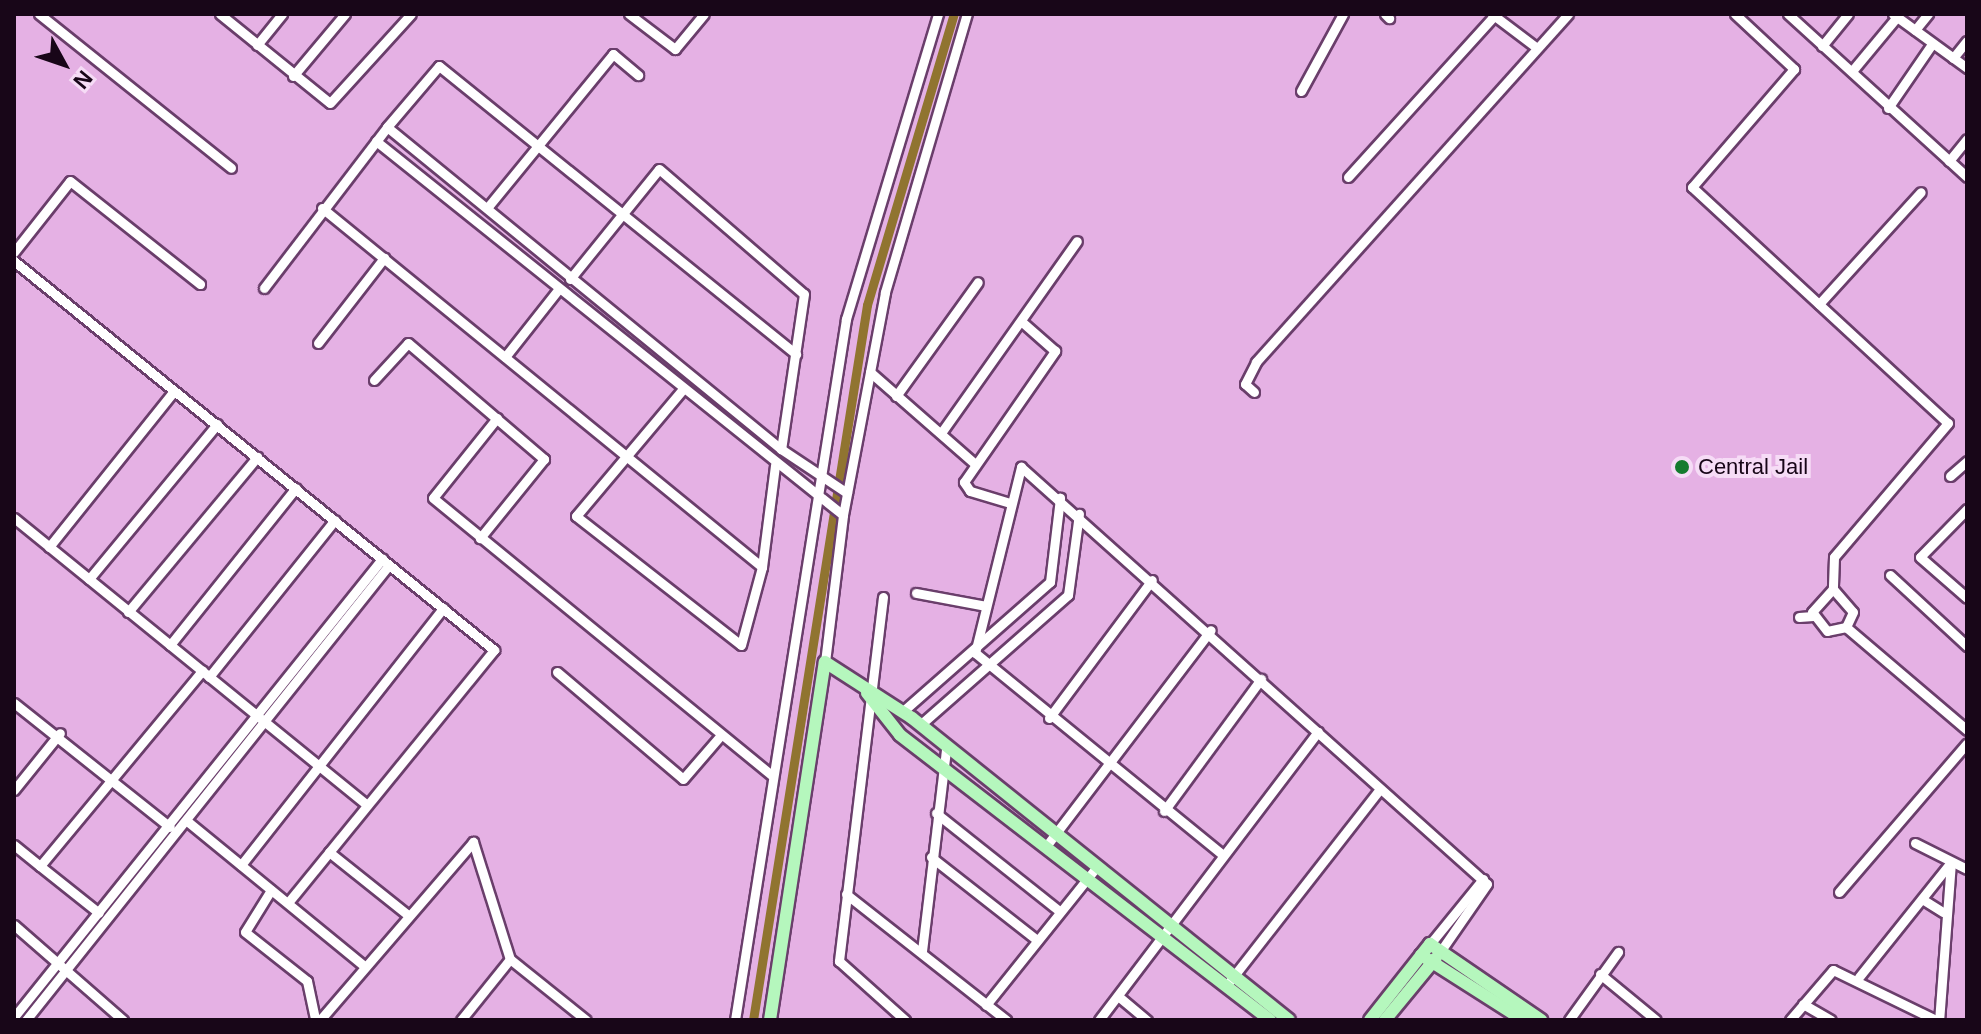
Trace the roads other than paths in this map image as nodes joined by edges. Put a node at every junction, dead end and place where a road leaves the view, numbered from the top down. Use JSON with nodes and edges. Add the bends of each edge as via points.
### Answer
{"nodes":[{"id":1,"x":39,"y":14,"type":"edge"},
{"id":2,"x":282,"y":14,"type":"edge"},
{"id":3,"x":345,"y":14,"type":"edge"},
{"id":4,"x":411,"y":14,"type":"edge"},
{"id":5,"x":629,"y":14,"type":"edge"},
{"id":6,"x":704,"y":14,"type":"edge"},
{"id":7,"x":938,"y":14,"type":"edge"},
{"id":8,"x":967,"y":14,"type":"edge"},
{"id":9,"x":1343,"y":14,"type":"edge"},
{"id":10,"x":1568,"y":14,"type":"edge"},
{"id":11,"x":1735,"y":14,"type":"edge"},
{"id":12,"x":1848,"y":14,"type":"edge"},
{"id":13,"x":1928,"y":14,"type":"edge"},
{"id":14,"x":1494,"y":15,"type":"edge"},
{"id":15,"x":1790,"y":15,"type":"edge"},
{"id":16,"x":1895,"y":15,"type":"edge"},
{"id":17,"x":223,"y":17,"type":"edge"},
{"id":18,"x":1915,"y":30,"type":"junction"},
{"id":19,"x":1967,"y":41,"type":"edge"},
{"id":20,"x":1932,"y":44,"type":"junction"},
{"id":21,"x":257,"y":45,"type":"junction"},
{"id":22,"x":1822,"y":46,"type":"junction"},
{"id":23,"x":1537,"y":48,"type":"junction"},
{"id":24,"x":1953,"y":58,"type":"junction"},
{"id":25,"x":1967,"y":68,"type":"edge"},
{"id":26,"x":1852,"y":71,"type":"junction"},
{"id":27,"x":638,"y":75,"type":"dead end"},
{"id":28,"x":293,"y":76,"type":"junction"},
{"id":29,"x":1301,"y":91,"type":"dead end"},
{"id":30,"x":1888,"y":108,"type":"junction"},
{"id":31,"x":387,"y":127,"type":"junction"},
{"id":32,"x":1967,"y":139,"type":"edge"},
{"id":33,"x":376,"y":141,"type":"junction"},
{"id":34,"x":538,"y":145,"type":"junction"},
{"id":35,"x":1949,"y":161,"type":"junction"},
{"id":36,"x":231,"y":168,"type":"dead end"},
{"id":37,"x":1348,"y":177,"type":"dead end"},
{"id":38,"x":1967,"y":177,"type":"edge"},
{"id":39,"x":1921,"y":192,"type":"dead end"},
{"id":40,"x":322,"y":208,"type":"junction"},
{"id":41,"x":487,"y":208,"type":"junction"},
{"id":42,"x":622,"y":214,"type":"junction"},
{"id":43,"x":1077,"y":241,"type":"dead end"},
{"id":44,"x":14,"y":252,"type":"edge"},
{"id":45,"x":384,"y":258,"type":"junction"},
{"id":46,"x":14,"y":261,"type":"edge"},
{"id":47,"x":570,"y":279,"type":"junction"},
{"id":48,"x":978,"y":282,"type":"dead end"},
{"id":49,"x":200,"y":284,"type":"dead end"},
{"id":50,"x":264,"y":288,"type":"dead end"},
{"id":51,"x":558,"y":290,"type":"junction"},
{"id":52,"x":1819,"y":304,"type":"junction"},
{"id":53,"x":1022,"y":322,"type":"junction"},
{"id":54,"x":318,"y":343,"type":"dead end"},
{"id":55,"x":796,"y":354,"type":"junction"},
{"id":56,"x":505,"y":357,"type":"junction"},
{"id":57,"x":870,"y":372,"type":"junction"},
{"id":58,"x":374,"y":380,"type":"dead end"},
{"id":59,"x":683,"y":389,"type":"junction"},
{"id":60,"x":174,"y":391,"type":"junction"},
{"id":61,"x":1254,"y":392,"type":"dead end"},
{"id":62,"x":896,"y":396,"type":"junction"},
{"id":63,"x":497,"y":418,"type":"junction"},
{"id":64,"x":217,"y":424,"type":"junction"},
{"id":65,"x":941,"y":433,"type":"junction"},
{"id":66,"x":781,"y":449,"type":"junction"},
{"id":67,"x":626,"y":455,"type":"junction"},
{"id":68,"x":257,"y":457,"type":"junction"},
{"id":69,"x":1967,"y":461,"type":"edge"},
{"id":70,"x":974,"y":463,"type":"junction"},
{"id":71,"x":775,"y":465,"type":"junction"},
{"id":72,"x":1950,"y":476,"type":"dead end"},
{"id":73,"x":824,"y":480,"type":"junction"},
{"id":74,"x":296,"y":488,"type":"junction"},
{"id":75,"x":845,"y":493,"type":"junction"},
{"id":76,"x":1060,"y":498,"type":"junction"},
{"id":77,"x":820,"y":503,"type":"junction"},
{"id":78,"x":1010,"y":503,"type":"junction"},
{"id":79,"x":1967,"y":509,"type":"edge"},
{"id":80,"x":839,"y":514,"type":"junction"},
{"id":81,"x":1079,"y":514,"type":"junction"},
{"id":82,"x":14,"y":518,"type":"edge"},
{"id":83,"x":335,"y":520,"type":"junction"},
{"id":84,"x":480,"y":538,"type":"junction"},
{"id":85,"x":49,"y":547,"type":"junction"},
{"id":86,"x":385,"y":562,"type":"junction"},
{"id":87,"x":762,"y":567,"type":"junction"},
{"id":88,"x":1890,"y":575,"type":"dead end"},
{"id":89,"x":89,"y":579,"type":"junction"},
{"id":90,"x":1967,"y":579,"type":"edge"},
{"id":91,"x":1152,"y":580,"type":"junction"},
{"id":92,"x":1833,"y":589,"type":"junction"},
{"id":93,"x":1957,"y":590,"type":"junction"},
{"id":94,"x":916,"y":593,"type":"dead end"},
{"id":95,"x":883,"y":597,"type":"dead end"},
{"id":96,"x":1967,"y":598,"type":"edge"},
{"id":97,"x":986,"y":606,"type":"junction"},
{"id":98,"x":443,"y":608,"type":"junction"},
{"id":99,"x":128,"y":612,"type":"junction"},
{"id":100,"x":1813,"y":616,"type":"junction"},
{"id":101,"x":1799,"y":617,"type":"dead end"},
{"id":102,"x":1846,"y":627,"type":"junction"},
{"id":103,"x":1211,"y":630,"type":"junction"},
{"id":104,"x":170,"y":645,"type":"junction"},
{"id":105,"x":1967,"y":646,"type":"edge"},
{"id":106,"x":975,"y":653,"type":"junction"},
{"id":107,"x":825,"y":662,"type":"junction"},
{"id":108,"x":983,"y":667,"type":"junction"},
{"id":109,"x":557,"y":672,"type":"dead end"},
{"id":110,"x":206,"y":674,"type":"junction"},
{"id":111,"x":1261,"y":679,"type":"junction"},
{"id":112,"x":867,"y":693,"type":"junction"},
{"id":113,"x":14,"y":703,"type":"edge"},
{"id":114,"x":902,"y":712,"type":"junction"},
{"id":115,"x":1049,"y":718,"type":"junction"},
{"id":116,"x":261,"y":722,"type":"junction"},
{"id":117,"x":920,"y":725,"type":"junction"},
{"id":118,"x":1967,"y":730,"type":"edge"},
{"id":119,"x":1318,"y":732,"type":"junction"},
{"id":120,"x":60,"y":733,"type":"junction"},
{"id":121,"x":721,"y":735,"type":"junction"},
{"id":122,"x":1967,"y":743,"type":"edge"},
{"id":123,"x":946,"y":749,"type":"junction"},
{"id":124,"x":943,"y":763,"type":"junction"},
{"id":125,"x":1106,"y":764,"type":"junction"},
{"id":126,"x":318,"y":768,"type":"junction"},
{"id":127,"x":771,"y":775,"type":"junction"},
{"id":128,"x":112,"y":776,"type":"junction"},
{"id":129,"x":1380,"y":789,"type":"junction"},
{"id":130,"x":14,"y":790,"type":"edge"},
{"id":131,"x":367,"y":805,"type":"junction"},
{"id":132,"x":1164,"y":811,"type":"junction"},
{"id":133,"x":936,"y":813,"type":"junction"},
{"id":134,"x":187,"y":821,"type":"junction"},
{"id":135,"x":170,"y":827,"type":"junction"},
{"id":136,"x":1050,"y":840,"type":"junction"},
{"id":137,"x":1915,"y":843,"type":"dead end"},
{"id":138,"x":14,"y":845,"type":"edge"},
{"id":139,"x":329,"y":852,"type":"junction"},
{"id":140,"x":1223,"y":855,"type":"junction"},
{"id":141,"x":931,"y":857,"type":"junction"},
{"id":142,"x":1951,"y":862,"type":"junction"},
{"id":143,"x":241,"y":865,"type":"junction"},
{"id":144,"x":40,"y":866,"type":"junction"},
{"id":145,"x":1967,"y":869,"type":"edge"},
{"id":146,"x":1092,"y":873,"type":"junction"},
{"id":147,"x":271,"y":890,"type":"junction"},
{"id":148,"x":1839,"y":892,"type":"dead end"},
{"id":149,"x":846,"y":894,"type":"junction"},
{"id":150,"x":1922,"y":899,"type":"junction"},
{"id":151,"x":288,"y":903,"type":"junction"},
{"id":152,"x":1059,"y":911,"type":"junction"},
{"id":153,"x":1943,"y":912,"type":"junction"},
{"id":154,"x":99,"y":913,"type":"junction"},
{"id":155,"x":408,"y":915,"type":"junction"},
{"id":156,"x":14,"y":925,"type":"edge"},
{"id":157,"x":1165,"y":930,"type":"junction"},
{"id":158,"x":1037,"y":940,"type":"junction"},
{"id":159,"x":1435,"y":948,"type":"junction"},
{"id":160,"x":922,"y":951,"type":"junction"},
{"id":161,"x":1618,"y":952,"type":"dead end"},
{"id":162,"x":510,"y":959,"type":"junction"},
{"id":163,"x":1426,"y":959,"type":"junction"},
{"id":164,"x":364,"y":966,"type":"junction"},
{"id":165,"x":62,"y":967,"type":"junction"},
{"id":166,"x":1600,"y":974,"type":"junction"},
{"id":167,"x":1859,"y":977,"type":"junction"},
{"id":168,"x":1230,"y":982,"type":"junction"},
{"id":169,"x":1118,"y":996,"type":"junction"},
{"id":170,"x":1803,"y":1004,"type":"junction"},
{"id":171,"x":986,"y":1005,"type":"junction"},
{"id":172,"x":14,"y":1017,"type":"edge"},
{"id":173,"x":26,"y":1020,"type":"edge"},
{"id":174,"x":123,"y":1020,"type":"edge"},
{"id":175,"x":318,"y":1020,"type":"edge"},
{"id":176,"x":461,"y":1020,"type":"edge"},
{"id":177,"x":586,"y":1020,"type":"edge"},
{"id":178,"x":735,"y":1020,"type":"edge"},
{"id":179,"x":770,"y":1020,"type":"edge"},
{"id":180,"x":905,"y":1020,"type":"edge"},
{"id":181,"x":1006,"y":1020,"type":"edge"},
{"id":182,"x":1099,"y":1020,"type":"edge"},
{"id":183,"x":1147,"y":1020,"type":"edge"},
{"id":184,"x":1270,"y":1020,"type":"edge"},
{"id":185,"x":1289,"y":1020,"type":"edge"},
{"id":186,"x":1370,"y":1020,"type":"edge"},
{"id":187,"x":1385,"y":1020,"type":"edge"},
{"id":188,"x":1523,"y":1020,"type":"edge"},
{"id":189,"x":1541,"y":1020,"type":"edge"},
{"id":190,"x":1569,"y":1020,"type":"edge"},
{"id":191,"x":1656,"y":1020,"type":"edge"},
{"id":192,"x":1790,"y":1020,"type":"edge"},
{"id":193,"x":1831,"y":1020,"type":"edge"},
{"id":194,"x":1938,"y":1020,"type":"edge"}],
"edges":[{"from":1,"to":36,"type":"street"},
{"from":2,"to":21,"type":"street"},
{"from":3,"to":28,"type":"street"},
{"from":4,"to":28,"type":"street","via":[[330,103]]},
{"from":5,"to":6,"type":"street","via":[[675,49]]},
{"from":7,"to":73,"type":"street","via":[[846,319]]},
{"from":8,"to":57,"type":"street","via":[[885,292]]},
{"from":9,"to":29,"type":"street"},
{"from":10,"to":23,"type":"street"},
{"from":11,"to":52,"type":"street","via":[[1794,69],[1692,187]]},
{"from":12,"to":22,"type":"street"},
{"from":13,"to":18,"type":"street"},
{"from":14,"to":23,"type":"street"},
{"from":14,"to":37,"type":"street"},
{"from":15,"to":22,"type":"street"},
{"from":16,"to":18,"type":"street"},
{"from":16,"to":26,"type":"street"},
{"from":17,"to":21,"type":"street"},
{"from":18,"to":20,"type":"street"},
{"from":19,"to":24,"type":"street"},
{"from":20,"to":24,"type":"street"},
{"from":20,"to":30,"type":"street"},
{"from":21,"to":28,"type":"street"},
{"from":22,"to":26,"type":"street"},
{"from":23,"to":61,"type":"street","via":[[1256,362],[1245,384]]},
{"from":24,"to":25,"type":"street"},
{"from":26,"to":30,"type":"street"},
{"from":27,"to":34,"type":"street","via":[[613,54]]},
{"from":30,"to":35,"type":"street"},
{"from":31,"to":33,"type":"street"},
{"from":31,"to":34,"type":"street","via":[[439,66]]},
{"from":31,"to":41,"type":"street"},
{"from":32,"to":35,"type":"street"},
{"from":33,"to":40,"type":"street"},
{"from":33,"to":51,"type":"street"},
{"from":34,"to":41,"type":"street"},
{"from":34,"to":42,"type":"street"},
{"from":35,"to":38,"type":"street"},
{"from":39,"to":52,"type":"street"},
{"from":40,"to":45,"type":"street"},
{"from":40,"to":50,"type":"street"},
{"from":41,"to":47,"type":"street"},
{"from":42,"to":47,"type":"street"},
{"from":42,"to":55,"type":"street"},
{"from":42,"to":55,"type":"street","via":[[659,169],[804,294]]},
{"from":43,"to":53,"type":"street"},
{"from":44,"to":49,"type":"street","via":[[70,181]]},
{"from":45,"to":54,"type":"street"},
{"from":45,"to":56,"type":"street"},
{"from":46,"to":60,"type":"street"},
{"from":47,"to":66,"type":"street"},
{"from":48,"to":62,"type":"street"},
{"from":51,"to":56,"type":"street"},
{"from":51,"to":59,"type":"street"},
{"from":52,"to":92,"type":"street","via":[[1948,423],[1834,557]]},
{"from":53,"to":65,"type":"street"},
{"from":53,"to":70,"type":"street","via":[[1055,351]]},
{"from":55,"to":66,"type":"street"},
{"from":56,"to":67,"type":"street"},
{"from":57,"to":62,"type":"street"},
{"from":57,"to":75,"type":"street"},
{"from":58,"to":63,"type":"street","via":[[408,343]]},
{"from":59,"to":67,"type":"street"},
{"from":59,"to":71,"type":"street"},
{"from":60,"to":64,"type":"street"},
{"from":60,"to":85,"type":"street"},
{"from":62,"to":65,"type":"street"},
{"from":63,"to":84,"type":"street","via":[[544,459]]},
{"from":63,"to":84,"type":"street","via":[[433,498]]},
{"from":64,"to":68,"type":"street"},
{"from":64,"to":89,"type":"street"},
{"from":65,"to":70,"type":"street"},
{"from":66,"to":73,"type":"street"},
{"from":67,"to":87,"type":"street"},
{"from":67,"to":87,"type":"street","via":[[576,516],[741,645]]},
{"from":68,"to":74,"type":"street"},
{"from":68,"to":99,"type":"street"},
{"from":69,"to":72,"type":"street"},
{"from":70,"to":78,"type":"street","via":[[964,475],[970,491]]},
{"from":71,"to":77,"type":"street"},
{"from":71,"to":87,"type":"street"},
{"from":73,"to":75,"type":"street"},
{"from":73,"to":77,"type":"street"},
{"from":74,"to":83,"type":"street"},
{"from":74,"to":104,"type":"street"},
{"from":75,"to":80,"type":"street"},
{"from":76,"to":78,"type":"street","via":[[1021,467]]},
{"from":76,"to":81,"type":"street"},
{"from":76,"to":106,"type":"street","via":[[1050,582]]},
{"from":77,"to":80,"type":"street"},
{"from":77,"to":127,"type":"street"},
{"from":78,"to":97,"type":"street"},
{"from":79,"to":93,"type":"street","via":[[1920,557]]},
{"from":80,"to":107,"type":"street"},
{"from":81,"to":91,"type":"street"},
{"from":81,"to":108,"type":"street","via":[[1068,595]]},
{"from":82,"to":85,"type":"street"},
{"from":83,"to":86,"type":"street"},
{"from":83,"to":110,"type":"street"},
{"from":84,"to":121,"type":"street"},
{"from":85,"to":89,"type":"street"},
{"from":86,"to":98,"type":"street"},
{"from":86,"to":116,"type":"street"},
{"from":88,"to":105,"type":"street"},
{"from":89,"to":99,"type":"street"},
{"from":90,"to":93,"type":"street"},
{"from":91,"to":103,"type":"street"},
{"from":91,"to":115,"type":"street"},
{"from":92,"to":100,"type":"street"},
{"from":92,"to":102,"type":"street","via":[[1850,600]]},
{"from":93,"to":96,"type":"street"},
{"from":94,"to":97,"type":"street"},
{"from":95,"to":112,"type":"street"},
{"from":97,"to":106,"type":"street"},
{"from":98,"to":126,"type":"street"},
{"from":98,"to":131,"type":"street","via":[[494,650]]},
{"from":99,"to":104,"type":"street"},
{"from":100,"to":101,"type":"street"},
{"from":100,"to":102,"type":"street","via":[[1827,631]]},
{"from":102,"to":118,"type":"street"},
{"from":103,"to":111,"type":"street"},
{"from":103,"to":125,"type":"street"},
{"from":104,"to":110,"type":"street"},
{"from":106,"to":108,"type":"street"},
{"from":106,"to":114,"type":"street"},
{"from":107,"to":112,"type":"main road"},
{"from":107,"to":179,"type":"main road"},
{"from":108,"to":115,"type":"street"},
{"from":108,"to":117,"type":"street"},
{"from":109,"to":121,"type":"street","via":[[683,779]]},
{"from":110,"to":116,"type":"street"},
{"from":110,"to":128,"type":"street"},
{"from":111,"to":119,"type":"street"},
{"from":111,"to":132,"type":"street"},
{"from":112,"to":114,"type":"main road"},
{"from":112,"to":124,"type":"main road","via":[[900,735]]},
{"from":112,"to":149,"type":"street"},
{"from":113,"to":120,"type":"street"},
{"from":114,"to":117,"type":"main road"},
{"from":115,"to":125,"type":"street"},
{"from":116,"to":126,"type":"street"},
{"from":116,"to":134,"type":"street"},
{"from":116,"to":135,"type":"street"},
{"from":117,"to":123,"type":"main road"},
{"from":119,"to":129,"type":"street"},
{"from":119,"to":140,"type":"street"},
{"from":120,"to":128,"type":"street"},
{"from":120,"to":130,"type":"street"},
{"from":121,"to":127,"type":"street"},
{"from":122,"to":148,"type":"street"},
{"from":123,"to":124,"type":"street"},
{"from":123,"to":136,"type":"main road"},
{"from":124,"to":133,"type":"street"},
{"from":124,"to":136,"type":"main road"},
{"from":125,"to":132,"type":"street"},
{"from":125,"to":136,"type":"street"},
{"from":126,"to":131,"type":"street"},
{"from":126,"to":143,"type":"street"},
{"from":127,"to":178,"type":"street"},
{"from":128,"to":135,"type":"street"},
{"from":128,"to":144,"type":"street"},
{"from":129,"to":159,"type":"street","via":[[1483,879]]},
{"from":129,"to":168,"type":"street"},
{"from":131,"to":139,"type":"street"},
{"from":132,"to":140,"type":"street"},
{"from":133,"to":141,"type":"street"},
{"from":133,"to":152,"type":"street"},
{"from":134,"to":143,"type":"street"},
{"from":134,"to":165,"type":"street"},
{"from":135,"to":154,"type":"street"},
{"from":136,"to":146,"type":"main road"},
{"from":137,"to":142,"type":"street"},
{"from":138,"to":144,"type":"street"},
{"from":139,"to":151,"type":"street"},
{"from":139,"to":155,"type":"street"},
{"from":140,"to":157,"type":"street"},
{"from":141,"to":158,"type":"street"},
{"from":141,"to":160,"type":"street"},
{"from":142,"to":145,"type":"street"},
{"from":142,"to":150,"type":"street"},
{"from":142,"to":153,"type":"street"},
{"from":143,"to":147,"type":"street"},
{"from":144,"to":154,"type":"street"},
{"from":146,"to":152,"type":"street"},
{"from":146,"to":157,"type":"main road"},
{"from":147,"to":151,"type":"street"},
{"from":147,"to":175,"type":"street","via":[[245,932],[307,981]]},
{"from":149,"to":160,"type":"street"},
{"from":149,"to":180,"type":"street","via":[[840,969]]},
{"from":150,"to":153,"type":"street"},
{"from":150,"to":167,"type":"street"},
{"from":151,"to":164,"type":"street"},
{"from":152,"to":158,"type":"street"},
{"from":153,"to":194,"type":"street"},
{"from":154,"to":165,"type":"street"},
{"from":155,"to":162,"type":"street","via":[[473,842]]},
{"from":155,"to":164,"type":"street"},
{"from":156,"to":165,"type":"street"},
{"from":157,"to":168,"type":"main road"},
{"from":157,"to":169,"type":"street"},
{"from":158,"to":171,"type":"street"},
{"from":159,"to":163,"type":"main road"},
{"from":159,"to":189,"type":"main road"},
{"from":160,"to":171,"type":"street"},
{"from":161,"to":166,"type":"street"},
{"from":162,"to":176,"type":"street"},
{"from":162,"to":177,"type":"street"},
{"from":163,"to":186,"type":"main road"},
{"from":163,"to":187,"type":"main road"},
{"from":163,"to":188,"type":"main road"},
{"from":164,"to":175,"type":"street"},
{"from":165,"to":172,"type":"street"},
{"from":165,"to":173,"type":"street"},
{"from":165,"to":174,"type":"street"},
{"from":166,"to":190,"type":"street"},
{"from":166,"to":191,"type":"street"},
{"from":167,"to":170,"type":"street","via":[[1833,970]]},
{"from":167,"to":194,"type":"street"},
{"from":168,"to":184,"type":"main road"},
{"from":168,"to":185,"type":"main road"},
{"from":169,"to":182,"type":"street"},
{"from":169,"to":183,"type":"street"},
{"from":170,"to":192,"type":"street"},
{"from":170,"to":193,"type":"street"},
{"from":171,"to":181,"type":"street"}]}
